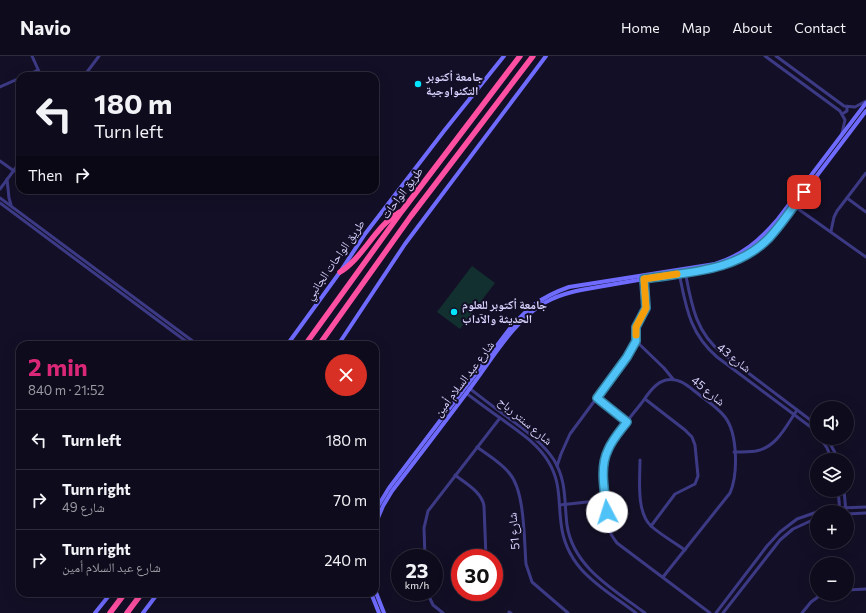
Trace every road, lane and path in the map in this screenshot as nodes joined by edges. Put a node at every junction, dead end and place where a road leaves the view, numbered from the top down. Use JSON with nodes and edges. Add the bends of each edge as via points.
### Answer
{"nodes":[{"id":1,"x":32,"y":56,"type":"edge"},
{"id":2,"x":99,"y":56,"type":"edge"},
{"id":3,"x":504,"y":56,"type":"edge"},
{"id":4,"x":520,"y":56,"type":"edge"},
{"id":5,"x":533,"y":56,"type":"edge"},
{"id":6,"x":546,"y":56,"type":"edge"},
{"id":7,"x":765,"y":56,"type":"edge"},
{"id":8,"x":776,"y":56,"type":"edge"},
{"id":9,"x":38,"y":70,"type":"joint"},
{"id":10,"x":34,"y":72,"type":"edge"},
{"id":11,"x":87,"y":72,"type":"edge"},
{"id":12,"x":16,"y":80,"type":"edge"},
{"id":13,"x":0,"y":88,"type":"edge"},
{"id":14,"x":866,"y":102,"type":"edge"},
{"id":15,"x":848,"y":107,"type":"junction"},
{"id":16,"x":866,"y":110,"type":"edge"},
{"id":17,"x":842,"y":114,"type":"junction"},
{"id":18,"x":842,"y":136,"type":"junction"},
{"id":19,"x":0,"y":160,"type":"edge"},
{"id":20,"x":16,"y":168,"type":"edge"},
{"id":21,"x":14,"y":171,"type":"junction"},
{"id":22,"x":866,"y":174,"type":"edge"},
{"id":23,"x":7,"y":179,"type":"junction"},
{"id":24,"x":0,"y":189,"type":"edge"},
{"id":25,"x":0,"y":198,"type":"edge"},
{"id":26,"x":847,"y":198,"type":"junction"},
{"id":27,"x":0,"y":204,"type":"edge"},
{"id":28,"x":794,"y":206,"type":"junction"},
{"id":29,"x":13,"y":207,"type":"junction"},
{"id":30,"x":402,"y":211,"type":"junction"},
{"id":31,"x":866,"y":212,"type":"edge"},
{"id":32,"x":831,"y":231,"type":"junction"},
{"id":33,"x":63,"y":247,"type":"junction"},
{"id":34,"x":866,"y":257,"type":"edge"},
{"id":35,"x":684,"y":270,"type":"junction"},
{"id":36,"x":678,"y":271,"type":"junction"},
{"id":37,"x":340,"y":272,"type":"junction"},
{"id":38,"x":644,"y":279,"type":"junction"},
{"id":39,"x":186,"y":341,"type":"edge"},
{"id":40,"x":192,"y":341,"type":"edge"},
{"id":41,"x":289,"y":341,"type":"edge"},
{"id":42,"x":308,"y":341,"type":"edge"},
{"id":43,"x":322,"y":341,"type":"edge"},
{"id":44,"x":341,"y":341,"type":"edge"},
{"id":45,"x":636,"y":341,"type":"junction"},
{"id":46,"x":673,"y":379,"type":"junction"},
{"id":47,"x":468,"y":388,"type":"junction"},
{"id":48,"x":464,"y":392,"type":"junction"},
{"id":49,"x":597,"y":398,"type":"junction"},
{"id":50,"x":645,"y":399,"type":"junction"},
{"id":51,"x":797,"y":410,"type":"junction"},
{"id":52,"x":794,"y":415,"type":"junction"},
{"id":53,"x":500,"y":418,"type":"junction"},
{"id":54,"x":810,"y":420,"type":"edge"},
{"id":55,"x":512,"y":421,"type":"junction"},
{"id":56,"x":627,"y":422,"type":"junction"},
{"id":57,"x":509,"y":425,"type":"junction"},
{"id":58,"x":810,"y":428,"type":"edge"},
{"id":59,"x":477,"y":447,"type":"junction"},
{"id":60,"x":734,"y":452,"type":"junction"},
{"id":61,"x":640,"y":460,"type":"dead end"},
{"id":62,"x":557,"y":466,"type":"junction"},
{"id":63,"x":455,"y":475,"type":"junction"},
{"id":64,"x":390,"y":489,"type":"junction"},
{"id":65,"x":605,"y":500,"type":"junction"},
{"id":66,"x":566,"y":504,"type":"junction"},
{"id":67,"x":379,"y":505,"type":"edge"},
{"id":68,"x":560,"y":505,"type":"junction"},
{"id":69,"x":866,"y":507,"type":"edge"},
{"id":70,"x":854,"y":509,"type":"edge"},
{"id":71,"x":854,"y":512,"type":"edge"},
{"id":72,"x":866,"y":513,"type":"edge"},
{"id":73,"x":810,"y":515,"type":"edge"},
{"id":74,"x":379,"y":516,"type":"edge"},
{"id":75,"x":810,"y":521,"type":"edge"},
{"id":76,"x":651,"y":526,"type":"junction"},
{"id":77,"x":425,"y":549,"type":"edge"},
{"id":78,"x":486,"y":549,"type":"edge"},
{"id":79,"x":685,"y":550,"type":"junction"},
{"id":80,"x":663,"y":577,"type":"junction"},
{"id":81,"x":866,"y":589,"type":"edge"},
{"id":82,"x":854,"y":590,"type":"edge"},
{"id":83,"x":107,"y":597,"type":"edge"},
{"id":84,"x":122,"y":597,"type":"edge"},
{"id":85,"x":139,"y":597,"type":"edge"},
{"id":86,"x":155,"y":597,"type":"edge"},
{"id":87,"x":373,"y":597,"type":"edge"},
{"id":88,"x":378,"y":597,"type":"edge"},
{"id":89,"x":431,"y":601,"type":"edge"},
{"id":90,"x":812,"y":601,"type":"edge"},
{"id":91,"x":640,"y":609,"type":"junction"},
{"id":92,"x":95,"y":613,"type":"edge"},
{"id":93,"x":110,"y":613,"type":"edge"},
{"id":94,"x":127,"y":613,"type":"edge"},
{"id":95,"x":143,"y":613,"type":"edge"},
{"id":96,"x":379,"y":613,"type":"edge"},
{"id":97,"x":384,"y":613,"type":"edge"},
{"id":98,"x":443,"y":613,"type":"edge"},
{"id":99,"x":568,"y":613,"type":"edge"},
{"id":100,"x":637,"y":613,"type":"edge"},
{"id":101,"x":645,"y":613,"type":"edge"},
{"id":102,"x":710,"y":613,"type":"edge"},
{"id":103,"x":716,"y":613,"type":"edge"},
{"id":104,"x":723,"y":613,"type":"edge"},
{"id":105,"x":802,"y":613,"type":"edge"}],
"edges":[{"from":1,"to":9,"type":"street"},
{"from":2,"to":11,"type":"street"},
{"from":3,"to":37,"type":"street","name":"طريق الواحات الجانبي","via":[[365,234]]},
{"from":4,"to":30,"type":"highway","name":"طريق الواحات"},
{"from":5,"to":43,"type":"highway","name":"طريق الواحات","via":[[411,216]]},
{"from":6,"to":44,"type":"street","via":[[405,244]]},
{"from":7,"to":17,"type":"street"},
{"from":8,"to":15,"type":"street"},
{"from":9,"to":10,"type":"street"},
{"from":12,"to":13,"type":"street"},
{"from":14,"to":15,"type":"street"},
{"from":14,"to":18,"type":"street","name":"شارع عبد السلام أمين"},
{"from":15,"to":17,"type":"street"},
{"from":16,"to":28,"type":"street","name":"شارع عبد السلام أمين"},
{"from":17,"to":18,"type":"street","via":[[845,122]]},
{"from":18,"to":35,"type":"street","name":"شارع عبد السلام أمين","via":[[778,219],[755,244],[726,260]]},
{"from":19,"to":21,"type":"street"},
{"from":20,"to":21,"type":"street"},
{"from":21,"to":23,"type":"street"},
{"from":22,"to":26,"type":"street"},
{"from":23,"to":24,"type":"street"},
{"from":23,"to":29,"type":"street","via":[[9,198]]},
{"from":25,"to":29,"type":"street"},
{"from":26,"to":31,"type":"street"},
{"from":26,"to":32,"type":"street","via":[[834,217]]},
{"from":27,"to":33,"type":"street"},
{"from":28,"to":32,"type":"street"},
{"from":28,"to":35,"type":"street","name":"شارع عبد السلام أمين","via":[[771,235],[736,261],[721,266]]},
{"from":29,"to":33,"type":"street"},
{"from":30,"to":37,"type":"highway","via":[[391,218]]},
{"from":30,"to":42,"type":"highway","name":"طريق الواحات"},
{"from":32,"to":34,"type":"street"},
{"from":33,"to":39,"type":"street"},
{"from":33,"to":40,"type":"street"},
{"from":35,"to":36,"type":"street","name":"شارع عبد السلام أمين"},
{"from":35,"to":51,"type":"street","name":"شارع 43","via":[[695,318],[706,337],[716,348]]},
{"from":36,"to":38,"type":"street","name":"شارع عبد السلام أمين"},
{"from":36,"to":47,"type":"street","name":"شارع عبد السلام أمين","via":[[580,284],[550,294],[532,305],[518,319]]},
{"from":36,"to":52,"type":"street","name":"شارع 43","via":[[690,320],[706,347]]},
{"from":37,"to":41,"type":"street","name":"طريق الواحات الجانبي"},
{"from":38,"to":45,"type":"street","via":[[646,308],[636,327]]},
{"from":38,"to":47,"type":"street","name":"شارع عبد السلام أمين","via":[[571,292],[540,306],[515,330]]},
{"from":45,"to":46,"type":"street"},
{"from":45,"to":49,"type":"street"},
{"from":46,"to":50,"type":"street","name":"شارع 45","via":[[657,384]]},
{"from":46,"to":60,"type":"street","name":"شارع 45","via":[[688,385],[720,411],[732,432]]},
{"from":47,"to":48,"type":"street","name":"شارع عبد السلام أمين"},
{"from":47,"to":55,"type":"street","name":"شارع سنتر رباح"},
{"from":48,"to":53,"type":"street","name":"شارع سنتر رباح"},
{"from":48,"to":64,"type":"street","name":"شارع عبد السلام أمين"},
{"from":49,"to":56,"type":"street"},
{"from":49,"to":62,"type":"street","via":[[570,434]]},
{"from":50,"to":56,"type":"street","name":"شارع 45"},
{"from":50,"to":76,"type":"street","via":[[690,434],[695,445],[698,476],[695,484],[676,494]]},
{"from":51,"to":52,"type":"street"},
{"from":51,"to":54,"type":"street","name":"شارع 43"},
{"from":52,"to":58,"type":"street","name":"شارع 43"},
{"from":52,"to":60,"type":"street","via":[[778,438],[768,447]]},
{"from":53,"to":57,"type":"street","name":"شارع سنتر رباح"},
{"from":53,"to":59,"type":"street"},
{"from":55,"to":57,"type":"street"},
{"from":55,"to":62,"type":"street","name":"شارع سنتر رباح","via":[[539,442]]},
{"from":56,"to":65,"type":"street","name":"شارع 45","via":[[605,456]]},
{"from":57,"to":68,"type":"street","name":"شارع سنتر رباح","via":[[533,442],[548,460],[557,482]]},
{"from":59,"to":63,"type":"street"},
{"from":59,"to":99,"type":"street","name":"شارع 51","via":[[502,466],[514,480],[520,497],[526,564],[532,582]]},
{"from":60,"to":79,"type":"street","name":"شارع 45","via":[[735,478],[730,493]]},
{"from":61,"to":76,"type":"street","via":[[641,508]]},
{"from":62,"to":66,"type":"street","name":"شارع سنتر رباح","via":[[563,481]]},
{"from":63,"to":77,"type":"street","via":[[431,505],[426,516]]},
{"from":63,"to":78,"type":"street","via":[[482,498]]},
{"from":64,"to":67,"type":"street","name":"شارع عبد السلام أمين"},
{"from":64,"to":74,"type":"street","name":"شارع عبد السلام أمين"},
{"from":65,"to":66,"type":"street"},
{"from":65,"to":80,"type":"street","name":"شارع 45","via":[[609,529],[614,539]]},
{"from":66,"to":68,"type":"street"},
{"from":66,"to":91,"type":"street","name":"شارع سنتر رباح","via":[[570,538],[580,559],[590,570]]},
{"from":68,"to":100,"type":"street","name":"شارع سنتر رباح","via":[[564,537],[574,561],[586,574]]},
{"from":69,"to":70,"type":"street"},
{"from":71,"to":72,"type":"street"},
{"from":73,"to":103,"type":"street","via":[[780,532]]},
{"from":75,"to":104,"type":"street","via":[[793,529],[780,540]]},
{"from":76,"to":79,"type":"street"},
{"from":79,"to":80,"type":"street","name":"شارع 45"},
{"from":80,"to":102,"type":"street","name":"شارع 45"},
{"from":81,"to":82,"type":"street"},
{"from":83,"to":92,"type":"street"},
{"from":84,"to":93,"type":"highway"},
{"from":85,"to":94,"type":"highway"},
{"from":86,"to":95,"type":"street"},
{"from":87,"to":96,"type":"street"},
{"from":88,"to":97,"type":"street"},
{"from":89,"to":98,"type":"street"},
{"from":90,"to":105,"type":"street"},
{"from":91,"to":100,"type":"street"},
{"from":91,"to":101,"type":"street","name":"شارع سنتر رباح"}]}
